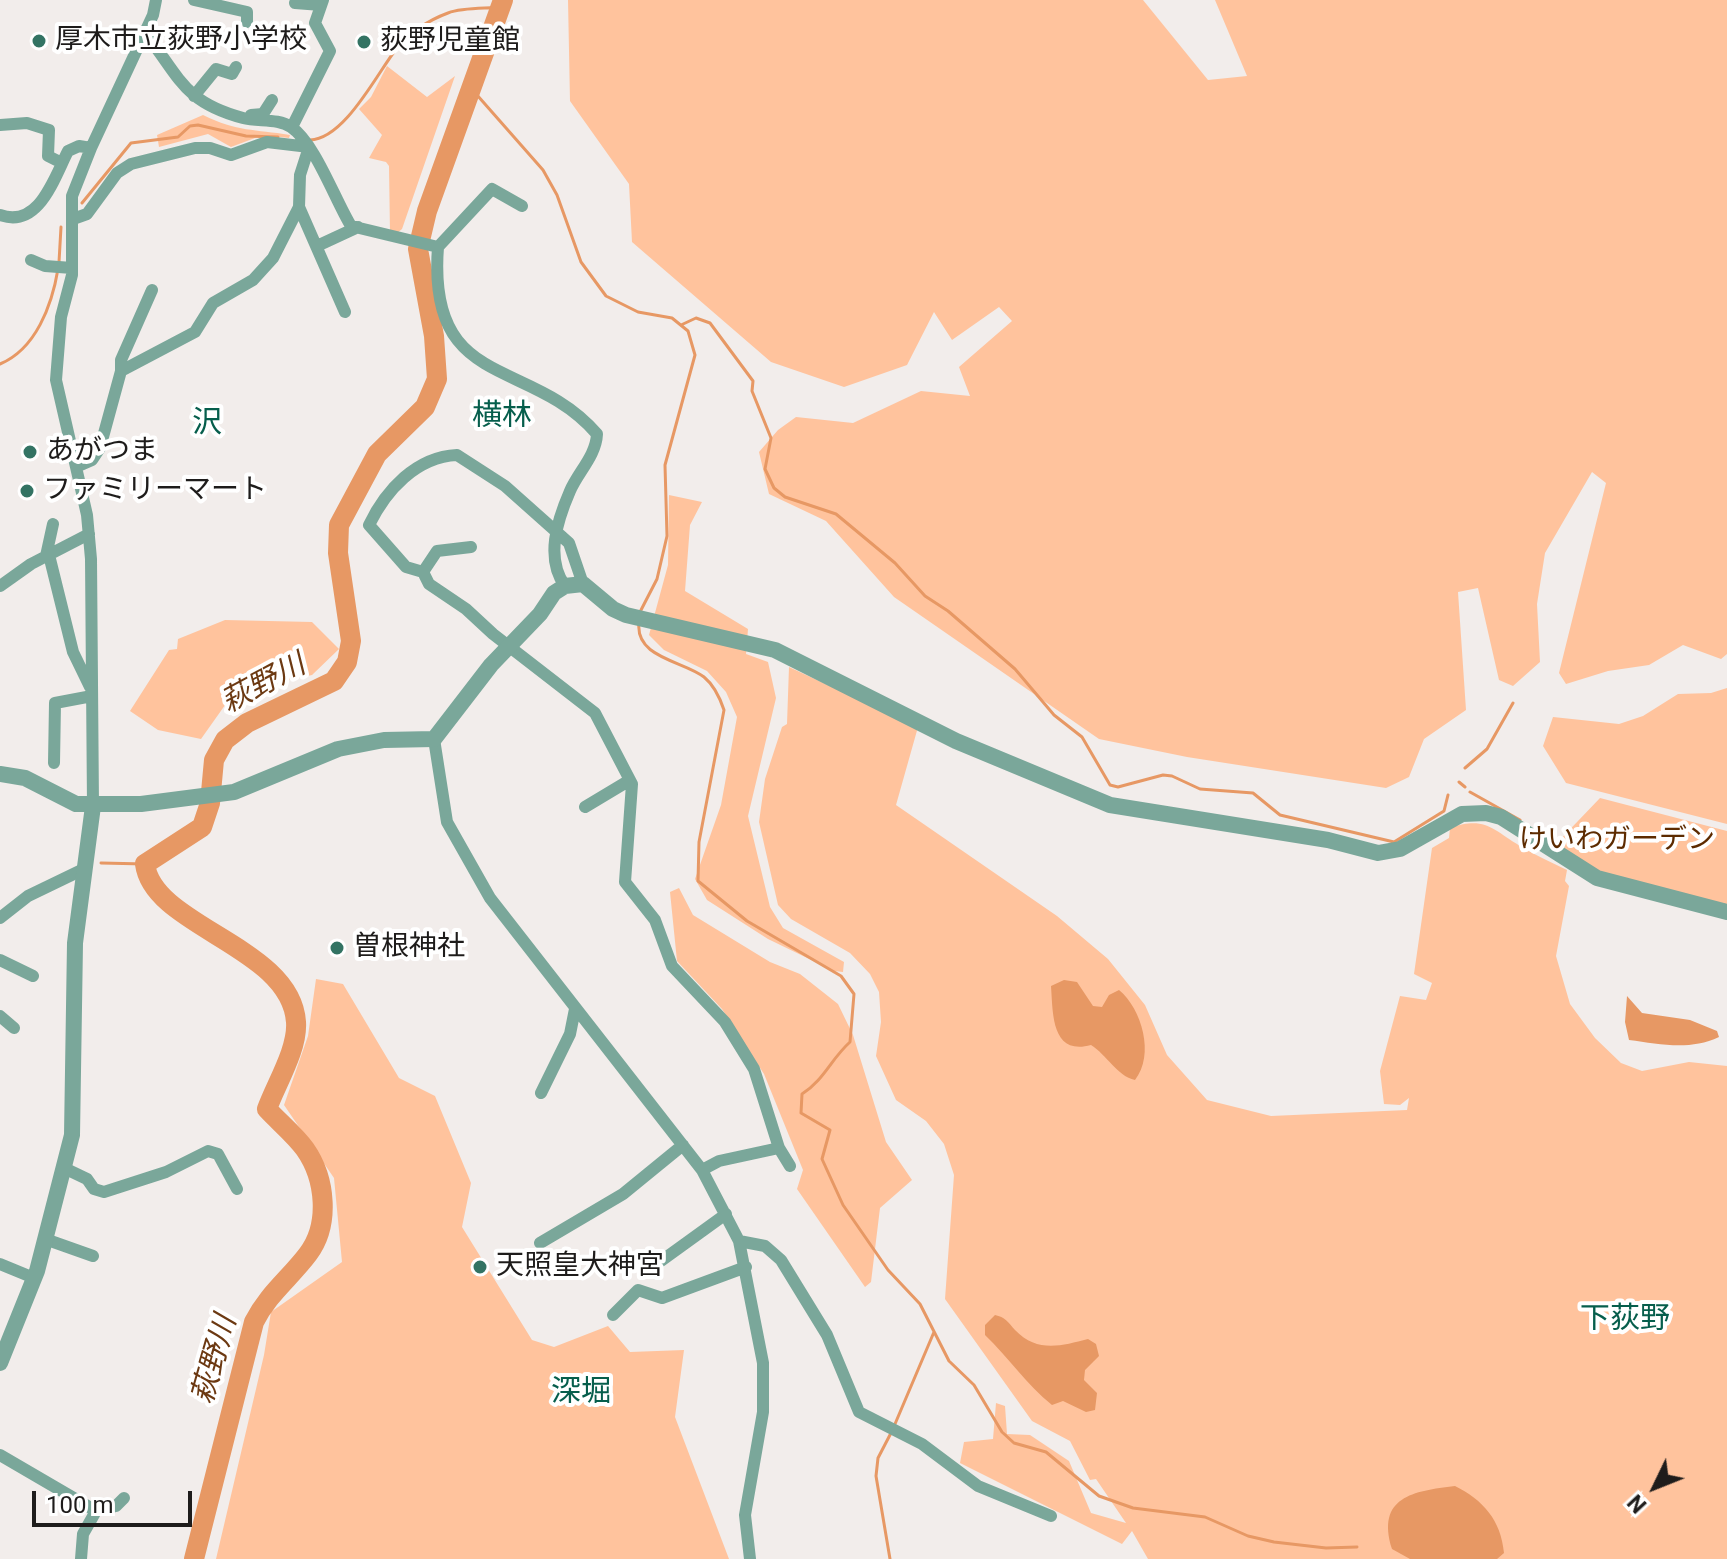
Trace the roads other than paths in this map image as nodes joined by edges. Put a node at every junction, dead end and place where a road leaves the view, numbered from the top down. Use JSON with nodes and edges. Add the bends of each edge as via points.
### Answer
{"nodes":[{"id":1,"x":156,"y":0,"type":"edge"},
{"id":2,"x":194,"y":0,"type":"edge"},
{"id":3,"x":322,"y":2,"type":"edge"},
{"id":4,"x":295,"y":3,"type":"dead end"},
{"id":5,"x":247,"y":13,"type":"dead end"},
{"id":6,"x":145,"y":33,"type":"junction"},
{"id":7,"x":232,"y":74,"type":"dead end"},
{"id":8,"x":194,"y":96,"type":"junction"},
{"id":9,"x":272,"y":100,"type":"dead end"},
{"id":10,"x":241,"y":118,"type":"junction"},
{"id":11,"x":0,"y":125,"type":"edge"},
{"id":12,"x":292,"y":128,"type":"junction"},
{"id":13,"x":306,"y":144,"type":"junction"},
{"id":14,"x":91,"y":148,"type":"junction"},
{"id":15,"x":62,"y":163,"type":"junction"},
{"id":16,"x":522,"y":206,"type":"dead end"},
{"id":17,"x":299,"y":207,"type":"junction"},
{"id":18,"x":0,"y":215,"type":"edge"},
{"id":19,"x":73,"y":219,"type":"junction"},
{"id":20,"x":358,"y":227,"type":"junction"},
{"id":21,"x":434,"y":245,"type":"junction"},
{"id":22,"x":317,"y":246,"type":"junction"},
{"id":23,"x":31,"y":260,"type":"dead end"},
{"id":24,"x":72,"y":268,"type":"junction"},
{"id":25,"x":152,"y":290,"type":"dead end"},
{"id":26,"x":345,"y":312,"type":"dead end"},
{"id":27,"x":121,"y":371,"type":"junction"},
{"id":28,"x":76,"y":467,"type":"junction"},
{"id":29,"x":53,"y":524,"type":"dead end"},
{"id":30,"x":557,"y":532,"type":"junction"},
{"id":31,"x":89,"y":534,"type":"junction"},
{"id":32,"x":471,"y":547,"type":"dead end"},
{"id":33,"x":47,"y":556,"type":"junction"},
{"id":34,"x":423,"y":572,"type":"junction"},
{"id":35,"x":583,"y":584,"type":"junction"},
{"id":36,"x":0,"y":586,"type":"edge"},
{"id":37,"x":565,"y":586,"type":"junction"},
{"id":38,"x":508,"y":645,"type":"junction"},
{"id":39,"x":92,"y":693,"type":"junction"},
{"id":40,"x":434,"y":739,"type":"junction"},
{"id":41,"x":54,"y":763,"type":"dead end"},
{"id":42,"x":0,"y":774,"type":"edge"},
{"id":43,"x":630,"y":780,"type":"junction"},
{"id":44,"x":93,"y":806,"type":"junction"},
{"id":45,"x":585,"y":807,"type":"dead end"},
{"id":46,"x":86,"y":868,"type":"junction"},
{"id":47,"x":1727,"y":912,"type":"edge"},
{"id":48,"x":0,"y":918,"type":"edge"},
{"id":49,"x":0,"y":960,"type":"edge"},
{"id":50,"x":33,"y":976,"type":"dead end"},
{"id":51,"x":575,"y":1009,"type":"junction"},
{"id":52,"x":0,"y":1016,"type":"edge"},
{"id":53,"x":14,"y":1028,"type":"dead end"},
{"id":54,"x":541,"y":1093,"type":"dead end"},
{"id":55,"x":683,"y":1145,"type":"junction"},
{"id":56,"x":779,"y":1148,"type":"junction"},
{"id":57,"x":790,"y":1166,"type":"dead end"},
{"id":58,"x":64,"y":1168,"type":"junction"},
{"id":59,"x":702,"y":1170,"type":"junction"},
{"id":60,"x":237,"y":1189,"type":"dead end"},
{"id":61,"x":726,"y":1214,"type":"junction"},
{"id":62,"x":45,"y":1239,"type":"junction"},
{"id":63,"x":739,"y":1241,"type":"junction"},
{"id":64,"x":540,"y":1243,"type":"dead end"},
{"id":65,"x":93,"y":1256,"type":"dead end"},
{"id":66,"x":661,"y":1261,"type":"dead end"},
{"id":67,"x":0,"y":1264,"type":"edge"},
{"id":68,"x":746,"y":1267,"type":"junction"},
{"id":69,"x":34,"y":1278,"type":"junction"},
{"id":70,"x":613,"y":1315,"type":"dead end"},
{"id":71,"x":0,"y":1363,"type":"edge"},
{"id":72,"x":0,"y":1455,"type":"edge"},
{"id":73,"x":124,"y":1498,"type":"dead end"},
{"id":74,"x":96,"y":1511,"type":"junction"},
{"id":75,"x":1051,"y":1516,"type":"dead end"},
{"id":76,"x":81,"y":1559,"type":"edge"},
{"id":77,"x":750,"y":1559,"type":"edge"}],
"edges":[{"from":1,"to":6,"type":"street"},
{"from":2,"to":5,"type":"street"},
{"from":3,"to":4,"type":"street"},
{"from":3,"to":12,"type":"street","via":[[316,29],[330,51]]},
{"from":6,"to":8,"type":"street"},
{"from":6,"to":14,"type":"street"},
{"from":7,"to":8,"type":"street","via":[[216,69]]},
{"from":8,"to":10,"type":"street","via":[[208,107]]},
{"from":9,"to":10,"type":"street","via":[[263,114]]},
{"from":10,"to":12,"type":"street"},
{"from":11,"to":15,"type":"street","via":[[27,123],[49,130],[48,156]]},
{"from":12,"to":13,"type":"street"},
{"from":13,"to":17,"type":"street"},
{"from":13,"to":19,"type":"street","via":[[267,142],[231,155],[195,148],[131,164],[117,173],[87,214]]},
{"from":13,"to":20,"type":"street","via":[[351,226]]},
{"from":14,"to":15,"type":"street","via":[[68,151]]},
{"from":14,"to":19,"type":"street","via":[[72,196]]},
{"from":15,"to":18,"type":"street","via":[[30,213],[22,218]]},
{"from":16,"to":21,"type":"street","via":[[492,189]]},
{"from":17,"to":22,"type":"street"},
{"from":17,"to":27,"type":"street","via":[[273,258],[253,280],[213,303],[195,332]]},
{"from":19,"to":24,"type":"street"},
{"from":20,"to":21,"type":"street"},
{"from":20,"to":22,"type":"street"},
{"from":21,"to":30,"type":"street","via":[[442,314],[474,359],[579,413],[597,434]]},
{"from":22,"to":26,"type":"street"},
{"from":23,"to":24,"type":"street"},
{"from":24,"to":28,"type":"street","via":[[56,380]]},
{"from":25,"to":27,"type":"street","via":[[128,333]]},
{"from":27,"to":28,"type":"street","via":[[109,430],[92,460]]},
{"from":28,"to":31,"type":"street"},
{"from":29,"to":33,"type":"street"},
{"from":30,"to":34,"type":"street","via":[[505,486],[452,455],[416,466],[382,501],[369,525],[406,567]]},
{"from":30,"to":35,"type":"street","via":[[569,543]]},
{"from":30,"to":37,"type":"street","via":[[554,571]]},
{"from":31,"to":33,"type":"street"},
{"from":31,"to":39,"type":"street"},
{"from":32,"to":34,"type":"street","via":[[437,551]]},
{"from":33,"to":36,"type":"street"},
{"from":33,"to":39,"type":"street","via":[[73,652]]},
{"from":34,"to":38,"type":"street","via":[[429,584]]},
{"from":35,"to":37,"type":"street"},
{"from":35,"to":47,"type":"street","via":[[613,609],[639,618],[775,650],[956,741],[1110,805],[1378,853],[1400,849],[1455,817],[1486,813],[1501,817],[1597,878]]},
{"from":37,"to":38,"type":"street"},
{"from":38,"to":40,"type":"street"},
{"from":38,"to":43,"type":"street","via":[[587,704]]},
{"from":39,"to":41,"type":"street","via":[[55,703]]},
{"from":39,"to":44,"type":"street"},
{"from":40,"to":44,"type":"street","via":[[384,740],[321,753],[219,796]]},
{"from":40,"to":51,"type":"street","via":[[447,822],[490,898]]},
{"from":42,"to":44,"type":"street","via":[[46,782],[65,800]]},
{"from":43,"to":45,"type":"street"},
{"from":43,"to":56,"type":"street","via":[[625,882],[655,920],[672,966],[718,1012],[754,1069]]},
{"from":44,"to":46,"type":"street"},
{"from":46,"to":48,"type":"street","via":[[28,896]]},
{"from":46,"to":58,"type":"street","via":[[75,943],[74,1109]]},
{"from":49,"to":50,"type":"street"},
{"from":51,"to":54,"type":"street","via":[[570,1034]]},
{"from":51,"to":55,"type":"street"},
{"from":52,"to":53,"type":"street"},
{"from":55,"to":59,"type":"street"},
{"from":55,"to":64,"type":"street","via":[[623,1194]]},
{"from":56,"to":57,"type":"street"},
{"from":56,"to":59,"type":"street"},
{"from":58,"to":60,"type":"street","via":[[104,1192],[166,1172],[208,1151],[218,1154]]},
{"from":58,"to":62,"type":"street"},
{"from":59,"to":61,"type":"street"},
{"from":61,"to":63,"type":"street"},
{"from":61,"to":66,"type":"street"},
{"from":62,"to":65,"type":"street"},
{"from":62,"to":69,"type":"street"},
{"from":63,"to":68,"type":"street"},
{"from":63,"to":75,"type":"street","via":[[765,1246],[781,1260],[827,1335],[859,1412],[922,1444],[978,1486]]},
{"from":67,"to":69,"type":"street"},
{"from":68,"to":70,"type":"street","via":[[662,1298],[638,1290]]},
{"from":68,"to":77,"type":"street","via":[[763,1363],[763,1412],[746,1506]]},
{"from":69,"to":71,"type":"street"},
{"from":72,"to":74,"type":"street"},
{"from":73,"to":74,"type":"street"},
{"from":74,"to":76,"type":"street","via":[[83,1534]]}]}
